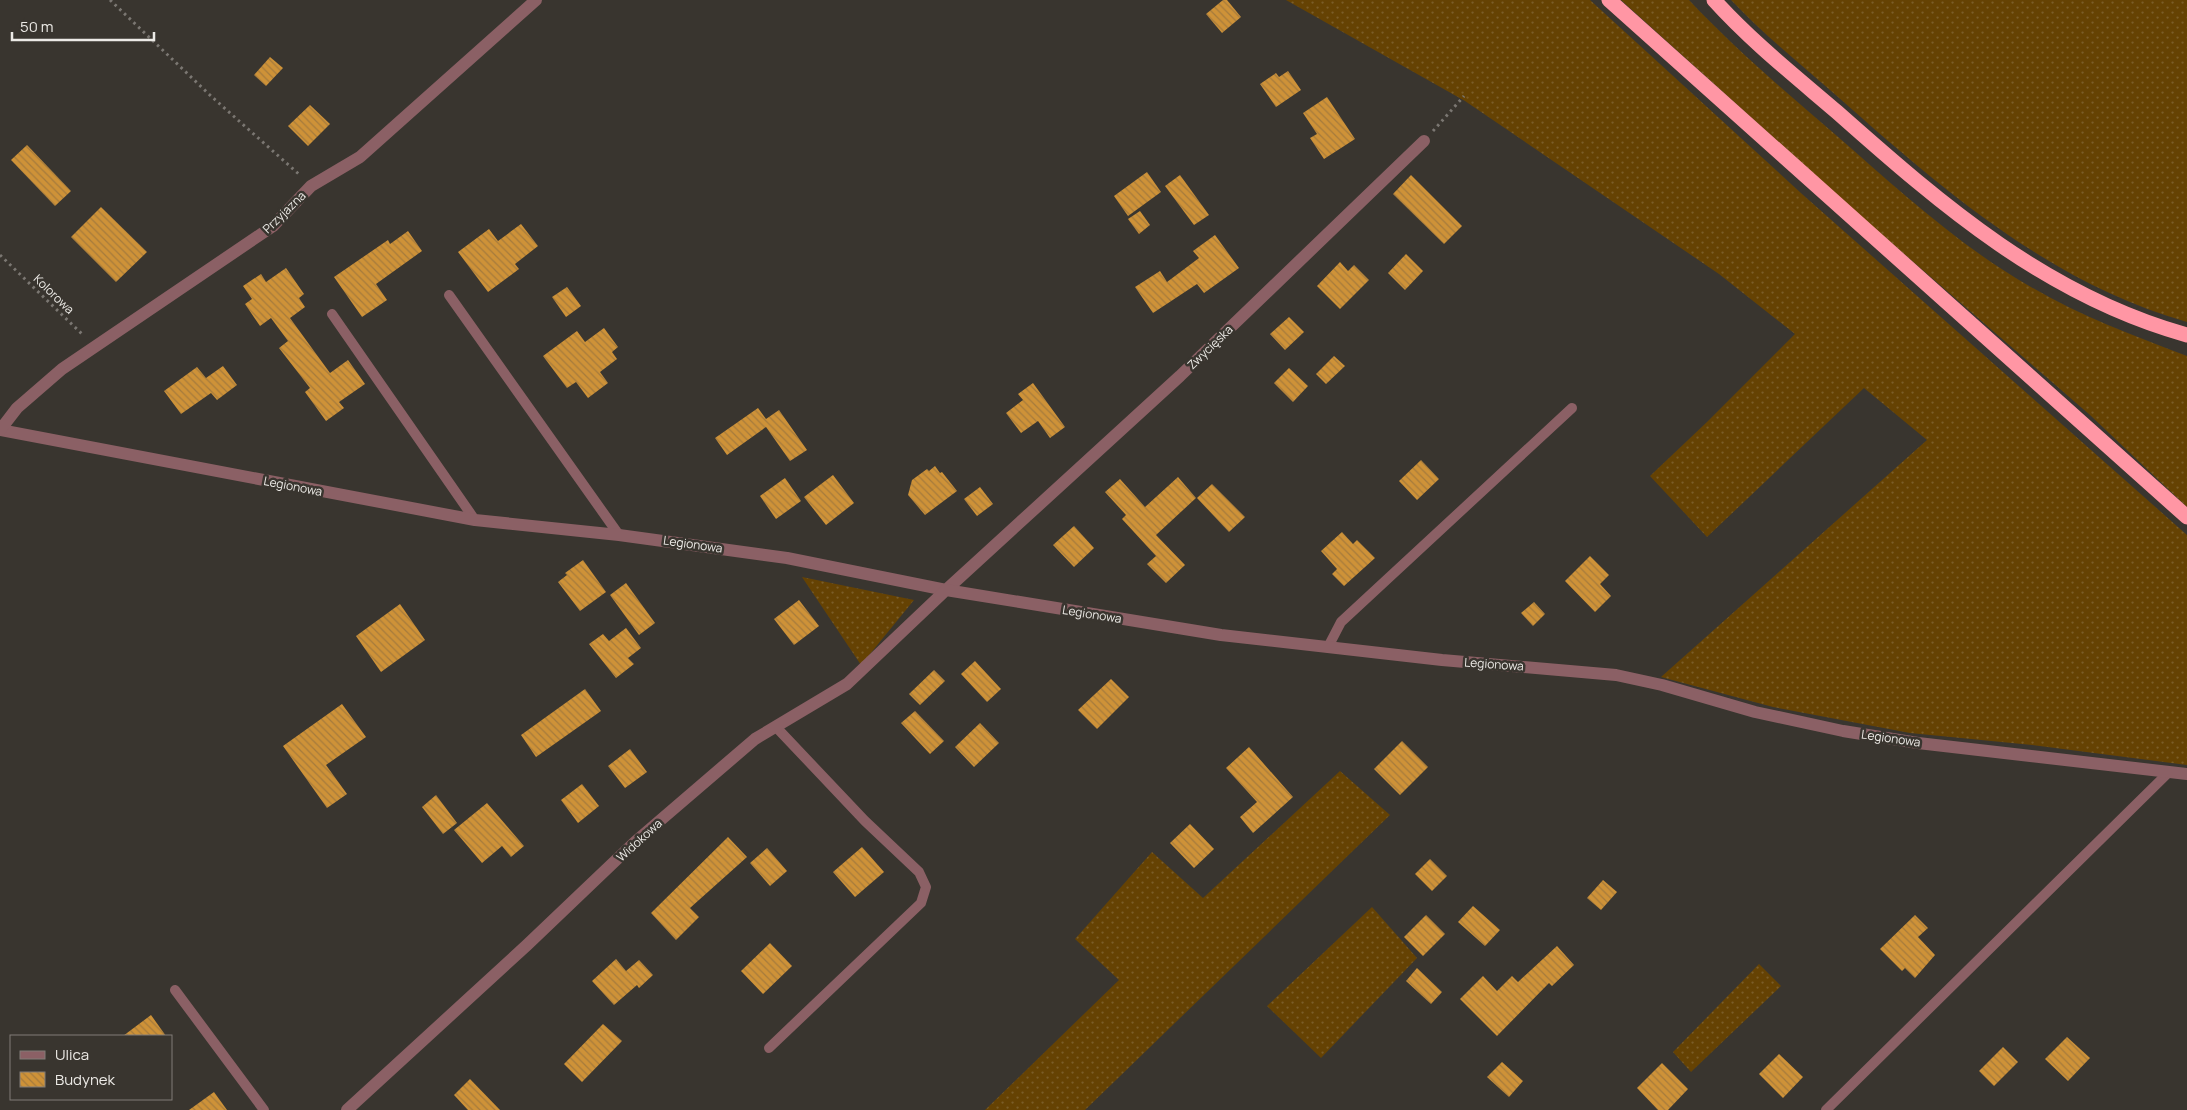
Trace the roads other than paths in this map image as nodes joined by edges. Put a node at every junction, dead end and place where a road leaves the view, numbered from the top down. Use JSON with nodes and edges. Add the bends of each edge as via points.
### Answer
{"nodes":[{"id":1,"x":536,"y":0,"type":"edge"},
{"id":2,"x":1609,"y":0,"type":"edge"},
{"id":3,"x":1714,"y":0,"type":"edge"},
{"id":4,"x":1424,"y":141,"type":"road end"},
{"id":5,"x":449,"y":295,"type":"dead end"},
{"id":6,"x":332,"y":314,"type":"dead end"},
{"id":7,"x":2187,"y":335,"type":"edge"},
{"id":8,"x":1572,"y":408,"type":"dead end"},
{"id":9,"x":0,"y":430,"type":"edge"},
{"id":10,"x":2187,"y":517,"type":"edge"},
{"id":11,"x":476,"y":520,"type":"junction"},
{"id":12,"x":619,"y":535,"type":"junction"},
{"id":13,"x":946,"y":590,"type":"junction"},
{"id":14,"x":1328,"y":647,"type":"junction"},
{"id":15,"x":776,"y":727,"type":"junction"},
{"id":16,"x":2169,"y":772,"type":"junction"},
{"id":17,"x":2187,"y":774,"type":"edge"},
{"id":18,"x":175,"y":990,"type":"dead end"},
{"id":19,"x":769,"y":1048,"type":"dead end"},
{"id":20,"x":264,"y":1110,"type":"edge"},
{"id":21,"x":347,"y":1110,"type":"edge"},
{"id":22,"x":1826,"y":1110,"type":"edge"}],
"edges":[{"from":1,"to":9,"type":"street","name":"Przyjazna","via":[[360,157],[311,186],[273,226],[62,369],[17,408]]},
{"from":2,"to":10,"type":"highway"},
{"from":3,"to":7,"type":"highway","via":[[1906,173],[1990,239],[2023,262],[2083,294]]},
{"from":4,"to":13,"type":"street","name":"Zwycięska","via":[[1180,376]]},
{"from":5,"to":12,"type":"lane"},
{"from":6,"to":11,"type":"lane"},
{"from":8,"to":14,"type":"lane","via":[[1341,622]]},
{"from":9,"to":11,"type":"street","name":"Legionowa"},
{"from":11,"to":12,"type":"street","name":"Legionowa"},
{"from":12,"to":13,"type":"street","name":"Legionowa","via":[[787,558]]},
{"from":13,"to":14,"type":"street","name":"Legionowa","via":[[1221,635]]},
{"from":13,"to":15,"type":"street","name":"Widokowa","via":[[846,684]]},
{"from":14,"to":16,"type":"street","name":"Legionowa","via":[[1616,675],[1755,712],[1843,731],[1918,743]]},
{"from":15,"to":19,"type":"lane","via":[[865,821],[919,872],[926,887],[922,903]]},
{"from":15,"to":21,"type":"street","name":"Widokowa","via":[[755,739],[635,842],[527,946]]},
{"from":16,"to":17,"type":"street","name":"Legionowa"},
{"from":16,"to":22,"type":"lane"},
{"from":18,"to":20,"type":"lane"}]}
